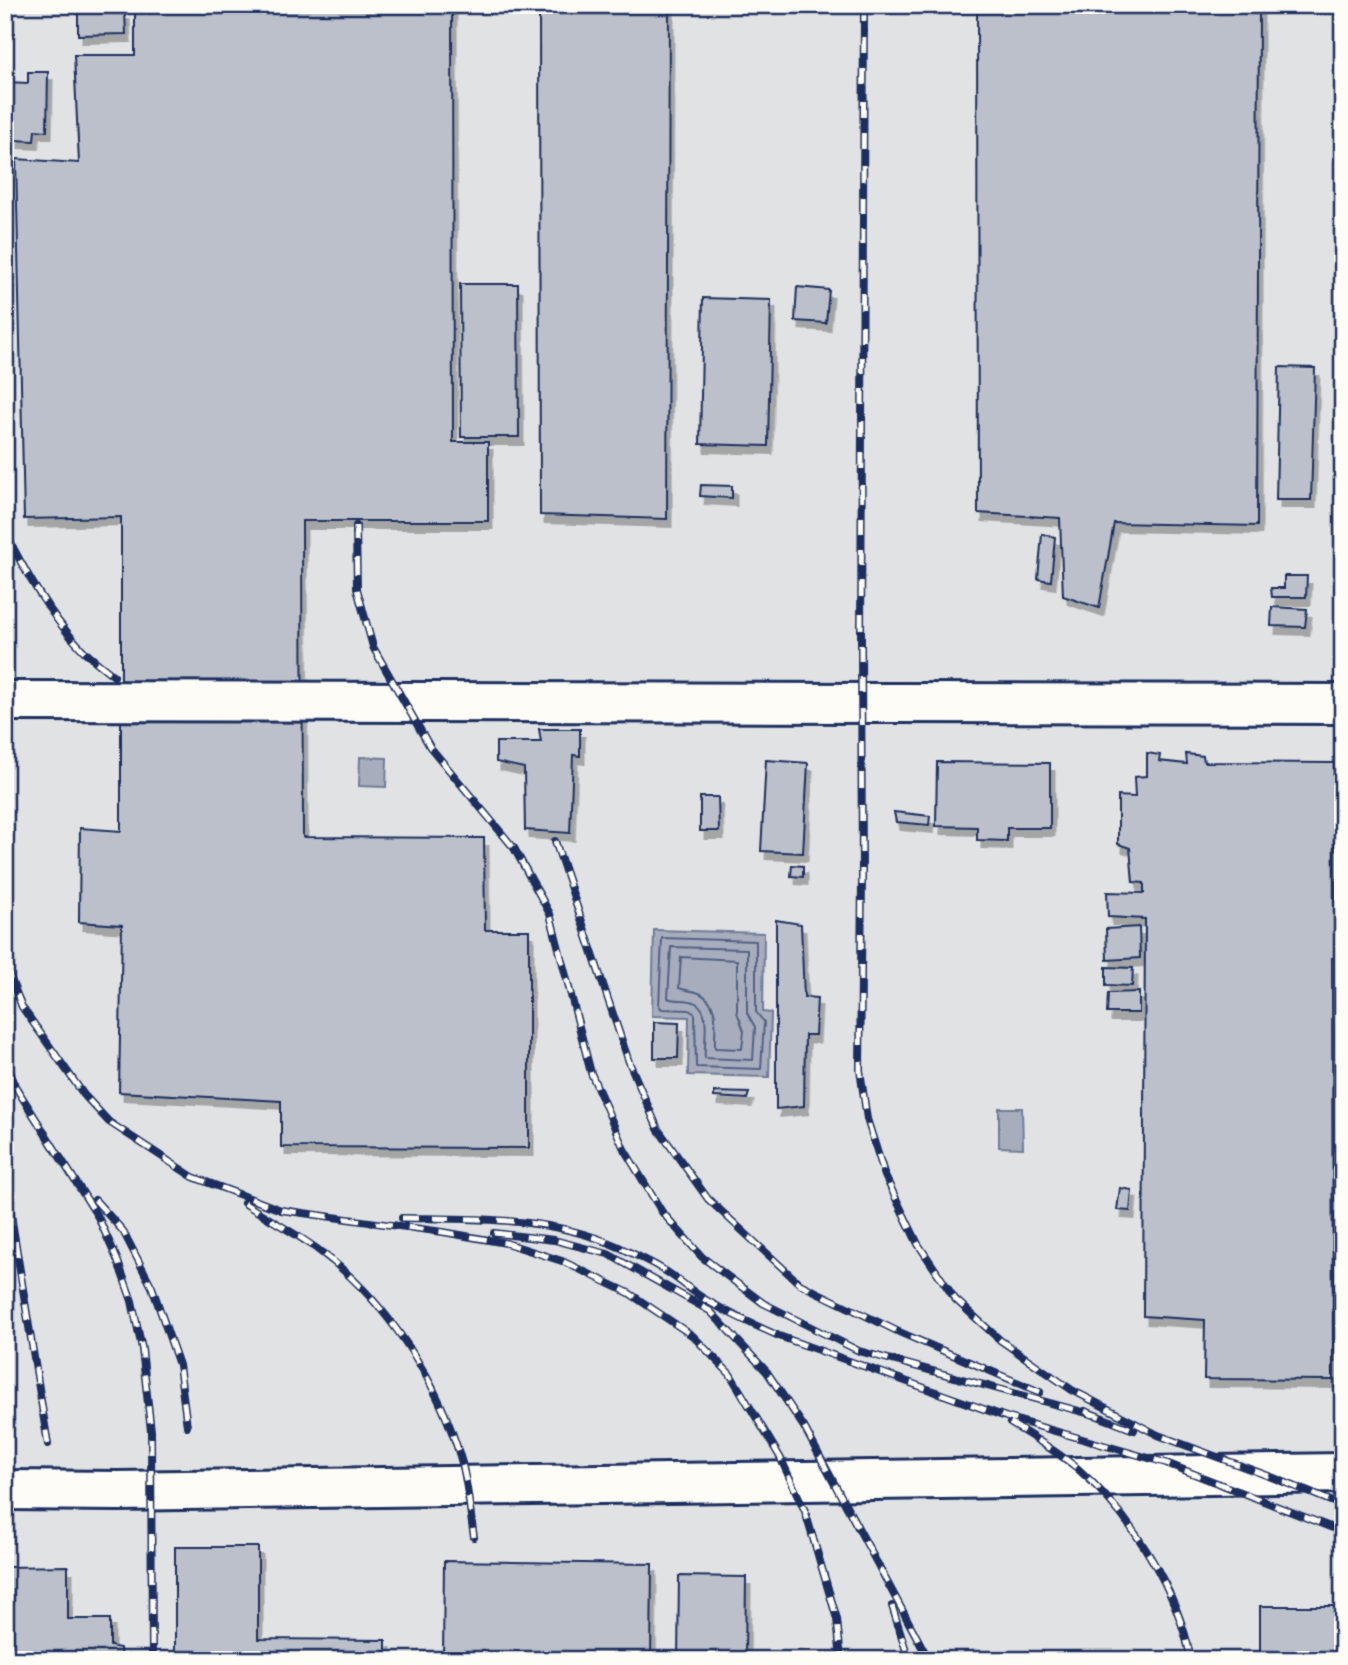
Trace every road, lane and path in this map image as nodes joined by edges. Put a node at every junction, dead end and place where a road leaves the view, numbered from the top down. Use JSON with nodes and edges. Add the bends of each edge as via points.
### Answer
{"nodes":[{"id":1,"x":5,"y":701,"type":"edge"},
{"id":2,"x":1343,"y":704,"type":"edge"},
{"id":3,"x":1343,"y":1473,"type":"edge"},
{"id":4,"x":5,"y":1490,"type":"edge"}],
"edges":[{"from":1,"to":2,"type":"lane"},
{"from":3,"to":4,"type":"lane"}]}
